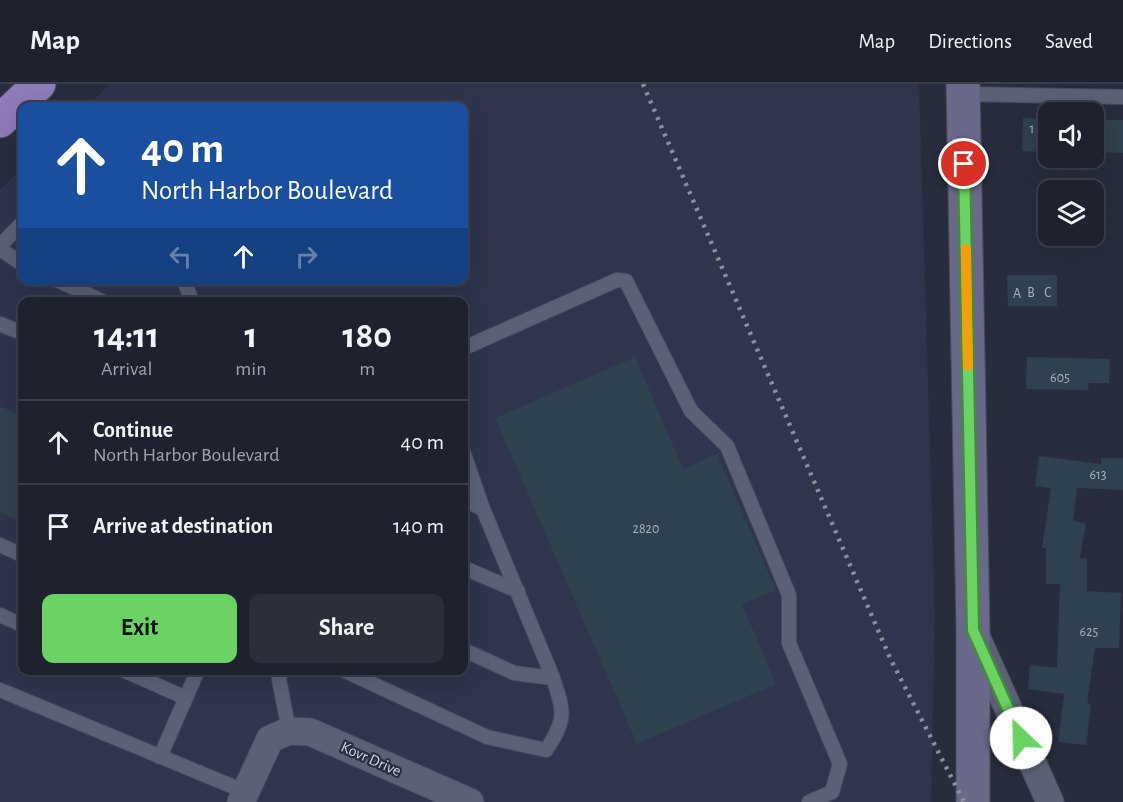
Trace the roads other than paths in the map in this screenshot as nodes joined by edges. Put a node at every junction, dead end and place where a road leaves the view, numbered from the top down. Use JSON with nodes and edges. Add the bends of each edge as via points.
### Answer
{"nodes":[{"id":1,"x":39,"y":84,"type":"edge"},
{"id":2,"x":963,"y":89,"type":"edge"},
{"id":3,"x":1123,"y":97,"type":"edge"},
{"id":4,"x":20,"y":102,"type":"edge"},
{"id":5,"x":18,"y":104,"type":"edge"},
{"id":6,"x":0,"y":121,"type":"edge"},
{"id":7,"x":18,"y":228,"type":"edge"},
{"id":8,"x":0,"y":248,"type":"edge"},
{"id":9,"x":18,"y":261,"type":"edge"},
{"id":10,"x":68,"y":285,"type":"edge"},
{"id":11,"x":93,"y":297,"type":"edge"},
{"id":12,"x":0,"y":324,"type":"edge"},
{"id":13,"x":18,"y":331,"type":"edge"},
{"id":14,"x":468,"y":346,"type":"edge"},
{"id":15,"x":468,"y":466,"type":"edge"},
{"id":16,"x":468,"y":502,"type":"edge"},
{"id":17,"x":483,"y":509,"type":"junction"},
{"id":18,"x":0,"y":545,"type":"edge"},
{"id":19,"x":18,"y":553,"type":"edge"},
{"id":20,"x":468,"y":570,"type":"edge"},
{"id":21,"x":518,"y":591,"type":"junction"},
{"id":22,"x":0,"y":615,"type":"edge"},
{"id":23,"x":18,"y":624,"type":"edge"},
{"id":24,"x":973,"y":630,"type":"junction"},
{"id":25,"x":468,"y":652,"type":"edge"},
{"id":26,"x":134,"y":675,"type":"edge"},
{"id":27,"x":196,"y":675,"type":"edge"},
{"id":28,"x":280,"y":675,"type":"edge"},
{"id":29,"x":354,"y":675,"type":"edge"},
{"id":30,"x":553,"y":678,"type":"junction"},
{"id":31,"x":0,"y":690,"type":"edge"},
{"id":32,"x":186,"y":698,"type":"junction"},
{"id":33,"x":279,"y":735,"type":"junction"},
{"id":34,"x":160,"y":757,"type":"junction"},
{"id":35,"x":243,"y":797,"type":"edge"},
{"id":36,"x":470,"y":802,"type":"edge"},
{"id":37,"x":809,"y":802,"type":"edge"},
{"id":38,"x":973,"y":802,"type":"edge"},
{"id":39,"x":1050,"y":802,"type":"edge"}],
"edges":[{"from":1,"to":4,"type":"highway"},
{"from":2,"to":3,"type":"lane"},
{"from":2,"to":24,"type":"main road"},
{"from":5,"to":6,"type":"highway"},
{"from":7,"to":8,"type":"lane"},
{"from":8,"to":9,"type":"lane"},
{"from":10,"to":11,"type":"lane"},
{"from":12,"to":13,"type":"lane"},
{"from":14,"to":37,"type":"lane","via":[[617,280],[626,281],[691,411],[727,446],[789,595],[789,643],[840,764],[832,792]]},
{"from":15,"to":17,"type":"lane"},
{"from":16,"to":17,"type":"lane"},
{"from":17,"to":21,"type":"lane"},
{"from":18,"to":19,"type":"lane"},
{"from":20,"to":21,"type":"lane"},
{"from":21,"to":30,"type":"lane"},
{"from":22,"to":23,"type":"lane"},
{"from":24,"to":38,"type":"main road"},
{"from":24,"to":39,"type":"street"},
{"from":25,"to":30,"type":"lane","via":[[514,673]]},
{"from":26,"to":32,"type":"lane"},
{"from":27,"to":32,"type":"lane"},
{"from":28,"to":33,"type":"lane"},
{"from":29,"to":30,"type":"lane","via":[[487,737],[546,750],[559,730],[563,709]]},
{"from":31,"to":34,"type":"lane"},
{"from":32,"to":34,"type":"lane"},
{"from":33,"to":35,"type":"street"},
{"from":33,"to":36,"type":"street","name":"Kovr Drive","via":[[310,732]]},
{"from":34,"to":35,"type":"lane"}]}
